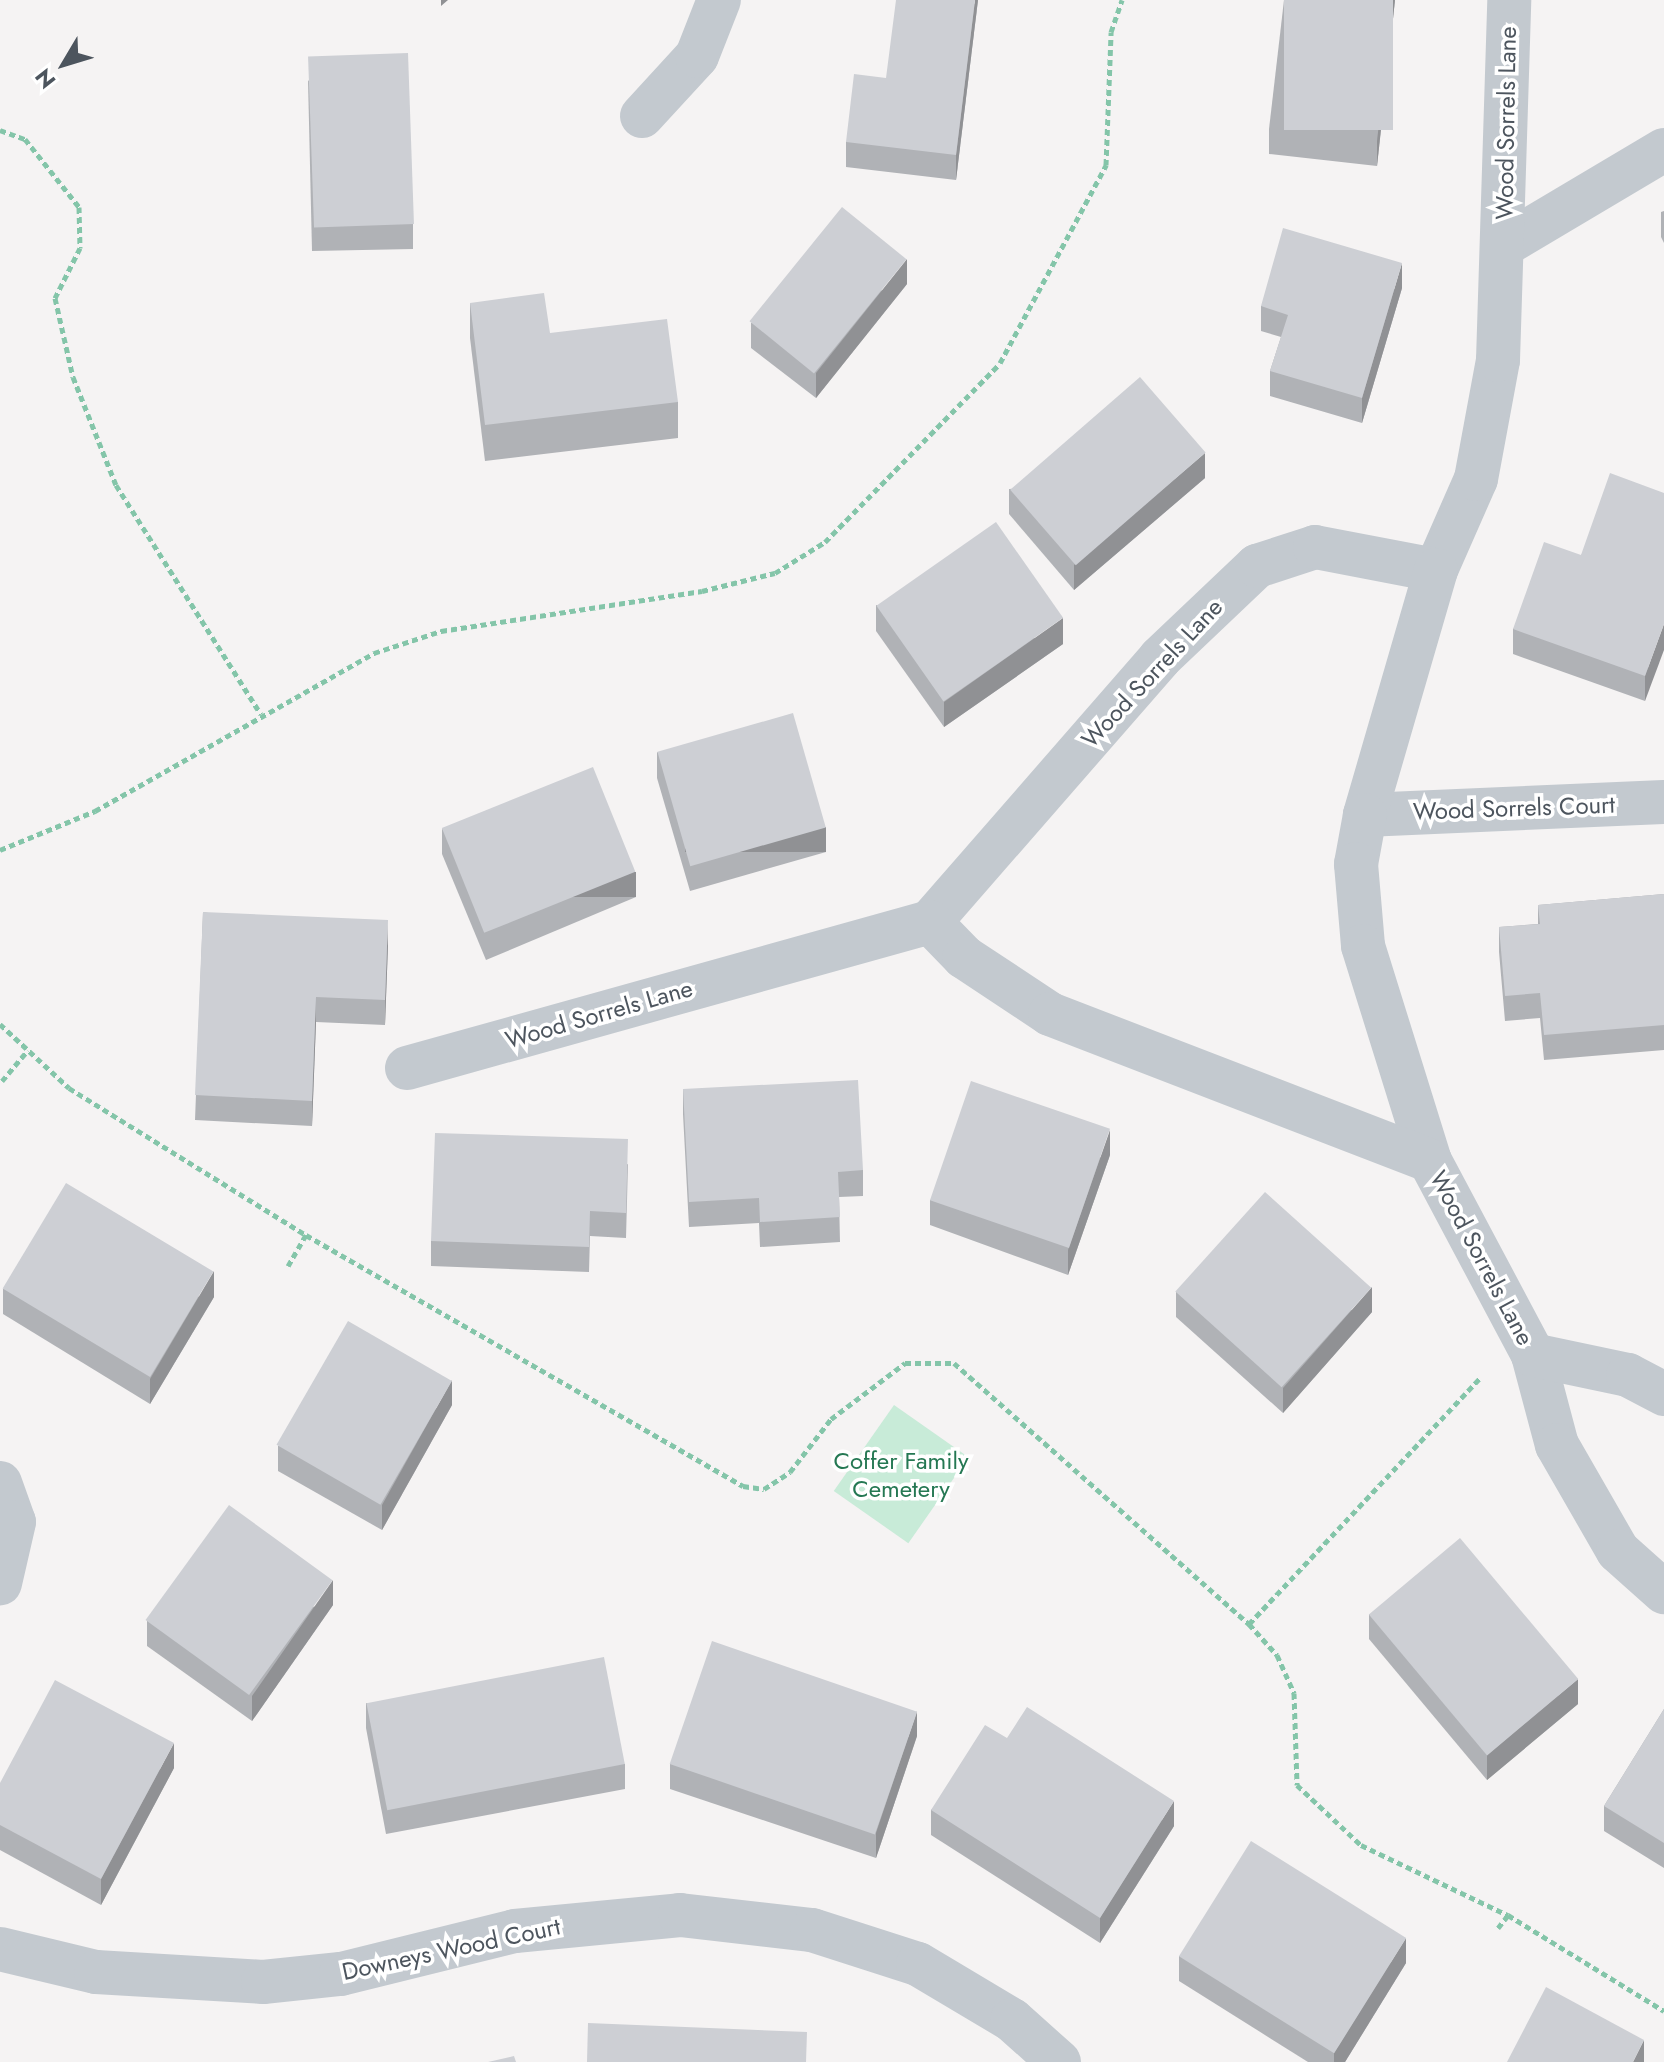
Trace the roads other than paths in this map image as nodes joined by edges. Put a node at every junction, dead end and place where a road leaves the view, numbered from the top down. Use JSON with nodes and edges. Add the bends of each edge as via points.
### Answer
{"nodes":[{"id":1,"x":719,"y":0,"type":"edge"},
{"id":2,"x":1509,"y":0,"type":"edge"},
{"id":3,"x":642,"y":116,"type":"dead end"},
{"id":4,"x":1664,"y":150,"type":"edge"},
{"id":5,"x":1504,"y":245,"type":"junction"},
{"id":6,"x":1436,"y":570,"type":"junction"},
{"id":7,"x":1664,"y":802,"type":"edge"},
{"id":8,"x":1365,"y":815,"type":"junction"},
{"id":9,"x":930,"y":922,"type":"junction"},
{"id":10,"x":407,"y":1068,"type":"dead end"},
{"id":11,"x":1430,"y":1161,"type":"junction"},
{"id":12,"x":1533,"y":1355,"type":"junction"},
{"id":13,"x":1664,"y":1394,"type":"edge"},
{"id":14,"x":0,"y":1483,"type":"edge"},
{"id":15,"x":0,"y":1583,"type":"edge"},
{"id":16,"x":1664,"y":1592,"type":"edge"},
{"id":17,"x":0,"y":1949,"type":"edge"},
{"id":18,"x":1059,"y":2062,"type":"edge"}],
"edges":[{"from":1,"to":3,"type":"street","via":[[697,56]]},
{"from":2,"to":5,"type":"street","name":"Wood Sorrels Lane"},
{"from":4,"to":5,"type":"street","name":"Wood Sorrels Lane"},
{"from":5,"to":6,"type":"street","name":"Wood Sorrels Lane","via":[[1498,360],[1476,479]]},
{"from":6,"to":8,"type":"street","name":"Wood Sorrels Lane"},
{"from":6,"to":9,"type":"street","name":"Wood Sorrels Lane","via":[[1315,547],[1257,566],[1160,658]]},
{"from":7,"to":8,"type":"street","name":"Wood Sorrels Court"},
{"from":8,"to":11,"type":"street","name":"Wood Sorrels Lane","via":[[1356,864],[1363,946]]},
{"from":9,"to":10,"type":"street","name":"Wood Sorrels Lane"},
{"from":9,"to":11,"type":"street","name":"Wood Sorrels Lane","via":[[964,957],[1050,1014]]},
{"from":11,"to":12,"type":"street","name":"Wood Sorrels Lane"},
{"from":12,"to":13,"type":"street","name":"Wood Sorrels Lane","via":[[1628,1375]]},
{"from":12,"to":16,"type":"street","name":"Wood Sorrels Lane","via":[[1557,1445],[1618,1551]]},
{"from":14,"to":15,"type":"street","via":[[14,1522]]},
{"from":17,"to":18,"type":"street","name":"Downeys Wood Court","via":[[96,1972],[263,1982],[341,1974],[515,1931],[680,1915],[812,1930],[918,1964],[1012,2020]]}]}
